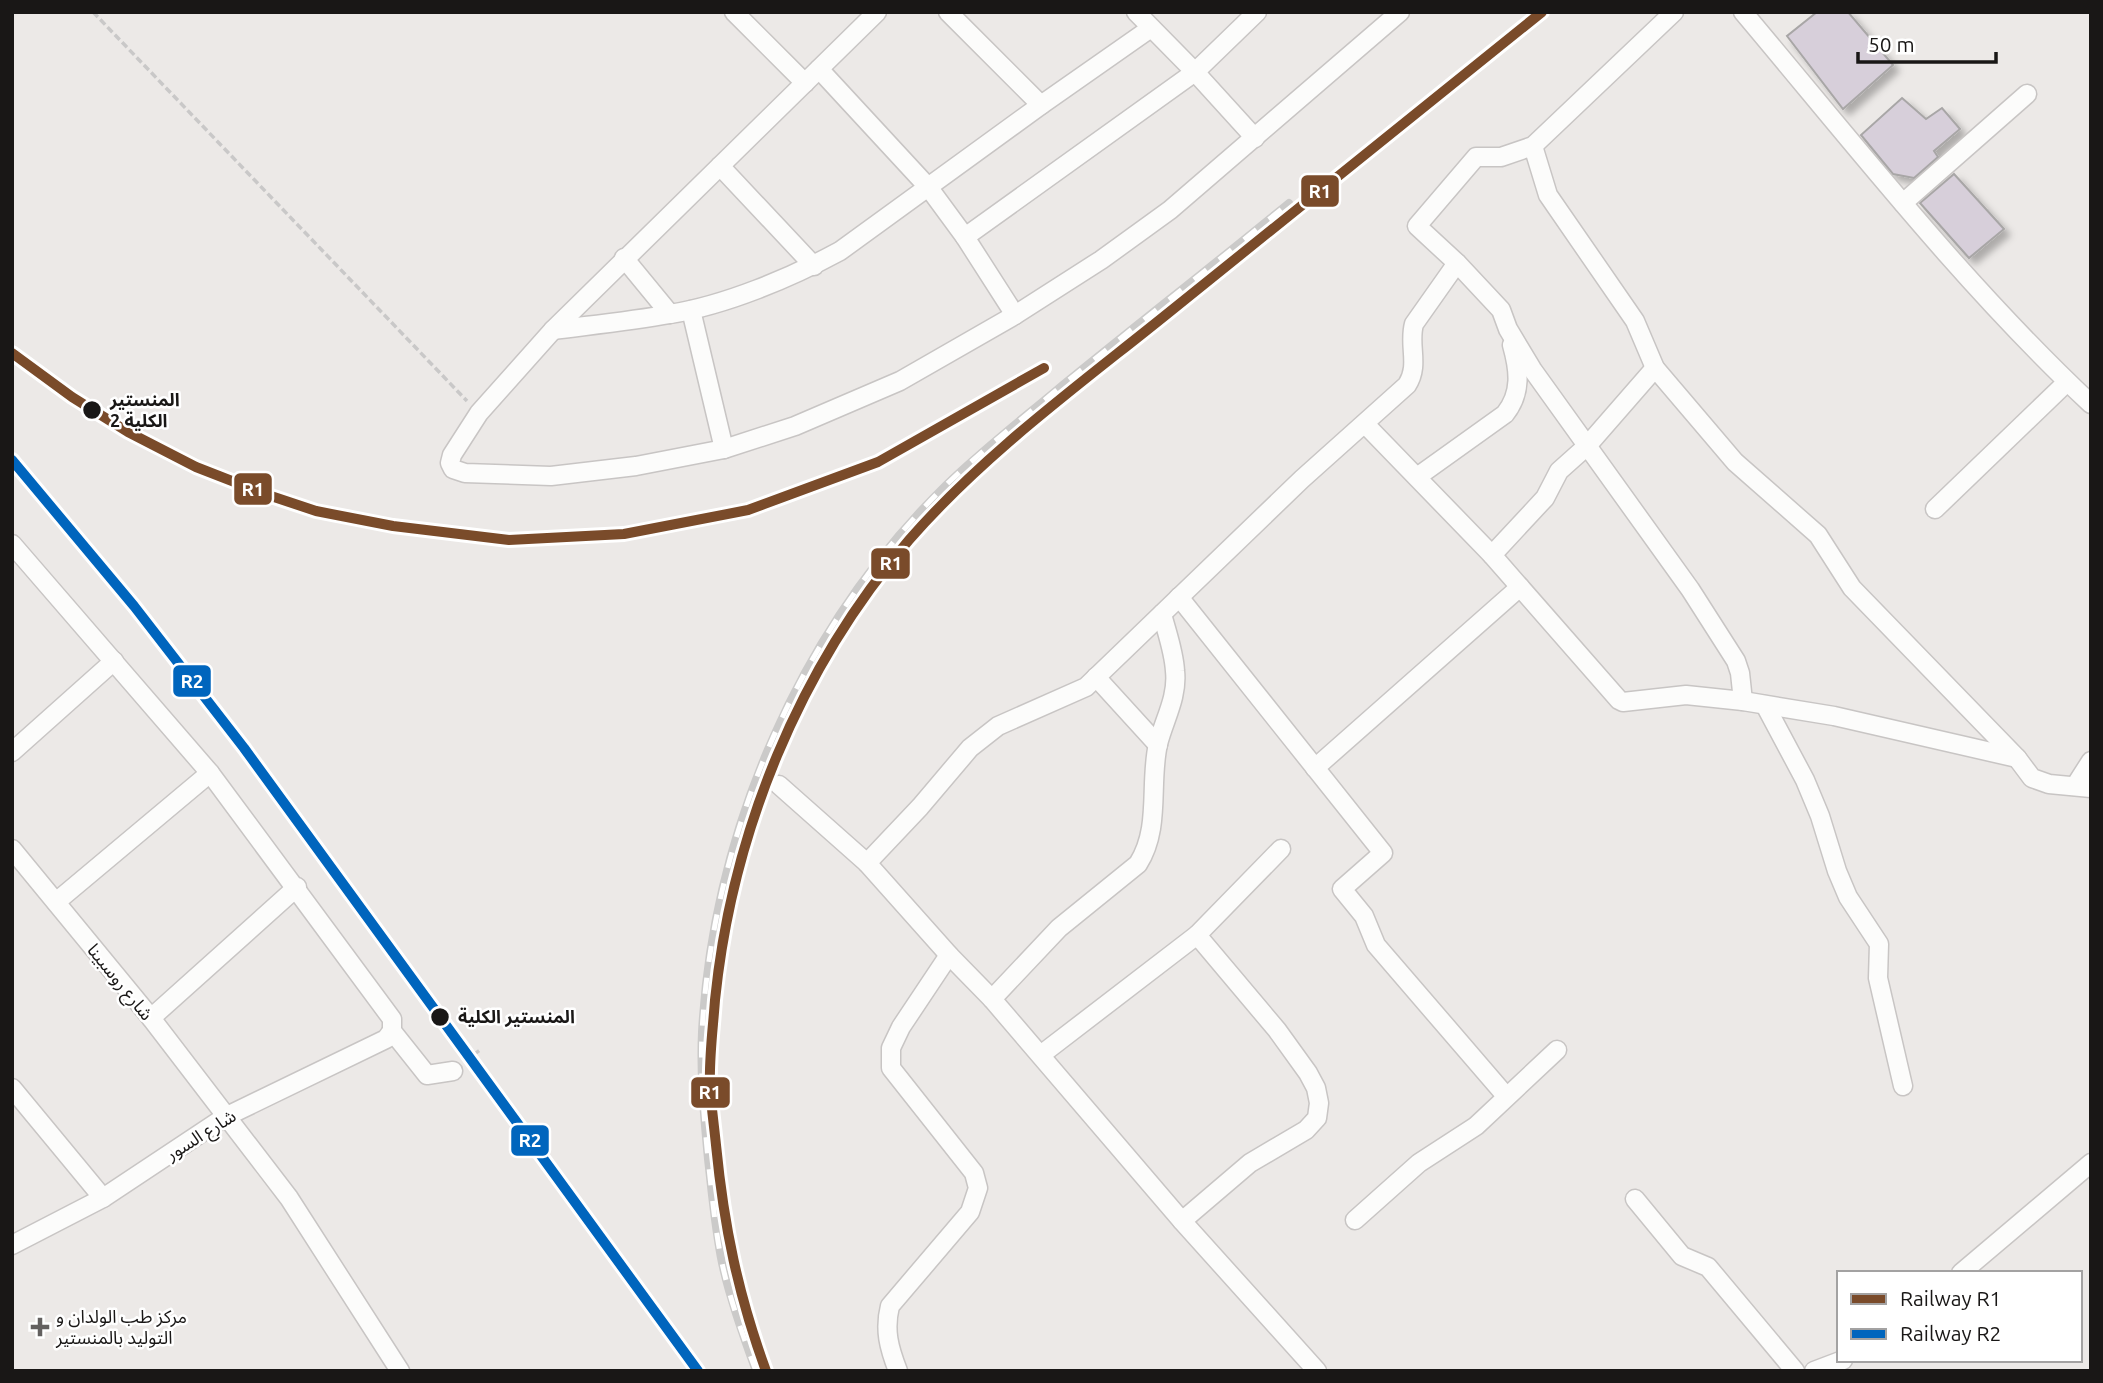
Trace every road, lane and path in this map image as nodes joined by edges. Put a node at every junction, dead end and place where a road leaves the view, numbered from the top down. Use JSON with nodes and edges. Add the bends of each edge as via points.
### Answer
{"nodes":[{"id":1,"x":93,"y":12,"type":"edge"},
{"id":2,"x":734,"y":12,"type":"edge"},
{"id":3,"x":877,"y":12,"type":"edge"},
{"id":4,"x":948,"y":12,"type":"edge"},
{"id":5,"x":1136,"y":12,"type":"edge"},
{"id":6,"x":1257,"y":12,"type":"edge"},
{"id":7,"x":1674,"y":12,"type":"edge"},
{"id":8,"x":1743,"y":12,"type":"edge"},
{"id":9,"x":1388,"y":16,"type":"edge"},
{"id":10,"x":1151,"y":29,"type":"junction"},
{"id":11,"x":819,"y":69,"type":"junction"},
{"id":12,"x":1195,"y":72,"type":"junction"},
{"id":13,"x":805,"y":83,"type":"junction"},
{"id":14,"x":2027,"y":94,"type":"dead end"},
{"id":15,"x":1041,"y":105,"type":"junction"},
{"id":16,"x":1255,"y":138,"type":"junction"},
{"id":17,"x":1533,"y":146,"type":"junction"},
{"id":18,"x":720,"y":166,"type":"junction"},
{"id":19,"x":929,"y":188,"type":"junction"},
{"id":20,"x":1903,"y":202,"type":"junction"},
{"id":21,"x":965,"y":237,"type":"junction"},
{"id":22,"x":624,"y":258,"type":"junction"},
{"id":23,"x":1457,"y":263,"type":"junction"},
{"id":24,"x":814,"y":265,"type":"junction"},
{"id":25,"x":691,"y":310,"type":"junction"},
{"id":26,"x":670,"y":314,"type":"junction"},
{"id":27,"x":1015,"y":315,"type":"junction"},
{"id":28,"x":1508,"y":329,"type":"junction"},
{"id":29,"x":553,"y":330,"type":"junction"},
{"id":30,"x":1655,"y":368,"type":"junction"},
{"id":31,"x":2067,"y":383,"type":"junction"},
{"id":32,"x":2091,"y":404,"type":"edge"},
{"id":33,"x":479,"y":413,"type":"junction"},
{"id":34,"x":1365,"y":424,"type":"junction"},
{"id":35,"x":1587,"y":446,"type":"junction"},
{"id":36,"x":724,"y":449,"type":"junction"},
{"id":37,"x":1417,"y":477,"type":"junction"},
{"id":38,"x":1934,"y":509,"type":"dead end"},
{"id":39,"x":15,"y":554,"type":"edge"},
{"id":40,"x":1492,"y":555,"type":"junction"},
{"id":41,"x":1520,"y":587,"type":"junction"},
{"id":42,"x":1179,"y":597,"type":"junction"},
{"id":43,"x":1162,"y":614,"type":"junction"},
{"id":44,"x":114,"y":661,"type":"junction"},
{"id":45,"x":1096,"y":677,"type":"junction"},
{"id":46,"x":1744,"y":701,"type":"junction"},
{"id":47,"x":1765,"y":705,"type":"junction"},
{"id":48,"x":1158,"y":745,"type":"junction"},
{"id":49,"x":12,"y":752,"type":"edge"},
{"id":50,"x":2017,"y":758,"type":"junction"},
{"id":51,"x":2091,"y":761,"type":"edge"},
{"id":52,"x":1315,"y":768,"type":"junction"},
{"id":53,"x":210,"y":773,"type":"junction"},
{"id":54,"x":779,"y":785,"type":"dead end"},
{"id":55,"x":2083,"y":787,"type":"edge"},
{"id":56,"x":12,"y":849,"type":"edge"},
{"id":57,"x":1280,"y":849,"type":"dead end"},
{"id":58,"x":867,"y":863,"type":"junction"},
{"id":59,"x":297,"y":887,"type":"junction"},
{"id":60,"x":56,"y":902,"type":"junction"},
{"id":61,"x":1197,"y":935,"type":"junction"},
{"id":62,"x":949,"y":955,"type":"junction"},
{"id":63,"x":992,"y":999,"type":"junction"},
{"id":64,"x":151,"y":1018,"type":"junction"},
{"id":65,"x":392,"y":1031,"type":"junction"},
{"id":66,"x":1557,"y":1050,"type":"dead end"},
{"id":67,"x":1042,"y":1054,"type":"junction"},
{"id":68,"x":453,"y":1071,"type":"dead end"},
{"id":69,"x":1903,"y":1086,"type":"dead end"},
{"id":70,"x":12,"y":1088,"type":"edge"},
{"id":71,"x":1506,"y":1096,"type":"junction"},
{"id":72,"x":225,"y":1117,"type":"junction"},
{"id":73,"x":2091,"y":1163,"type":"edge"},
{"id":74,"x":103,"y":1198,"type":"junction"},
{"id":75,"x":1635,"y":1199,"type":"dead end"},
{"id":76,"x":1355,"y":1220,"type":"dead end"},
{"id":77,"x":1182,"y":1221,"type":"junction"},
{"id":78,"x":12,"y":1245,"type":"edge"},
{"id":79,"x":1963,"y":1271,"type":"edge"},
{"id":80,"x":1838,"y":1362,"type":"edge"},
{"id":81,"x":400,"y":1371,"type":"edge"},
{"id":82,"x":898,"y":1371,"type":"edge"},
{"id":83,"x":1317,"y":1371,"type":"edge"},
{"id":84,"x":1795,"y":1371,"type":"edge"},
{"id":85,"x":1814,"y":1371,"type":"edge"}],
"edges":[{"from":1,"to":33,"type":"path"},
{"from":2,"to":13,"type":"street"},
{"from":3,"to":11,"type":"street"},
{"from":4,"to":15,"type":"street"},
{"from":5,"to":10,"type":"street"},
{"from":6,"to":12,"type":"street"},
{"from":7,"to":17,"type":"street"},
{"from":8,"to":20,"type":"street"},
{"from":9,"to":16,"type":"street"},
{"from":10,"to":12,"type":"street"},
{"from":10,"to":15,"type":"street"},
{"from":11,"to":13,"type":"street"},
{"from":11,"to":19,"type":"street"},
{"from":12,"to":16,"type":"street"},
{"from":12,"to":21,"type":"street"},
{"from":13,"to":18,"type":"street"},
{"from":14,"to":20,"type":"street"},
{"from":15,"to":19,"type":"street"},
{"from":16,"to":27,"type":"street","via":[[1170,210]]},
{"from":17,"to":23,"type":"street","via":[[1501,158],[1476,157],[1417,226]]},
{"from":17,"to":30,"type":"street","via":[[1548,195],[1635,321]]},
{"from":18,"to":22,"type":"street"},
{"from":18,"to":24,"type":"street"},
{"from":19,"to":21,"type":"street"},
{"from":19,"to":24,"type":"street"},
{"from":20,"to":31,"type":"street"},
{"from":21,"to":27,"type":"street"},
{"from":22,"to":26,"type":"street"},
{"from":22,"to":29,"type":"street"},
{"from":23,"to":28,"type":"street","via":[[1501,310]]},
{"from":23,"to":34,"type":"street","via":[[1414,324],[1415,365],[1408,385]]},
{"from":24,"to":25,"type":"street"},
{"from":25,"to":26,"type":"street"},
{"from":25,"to":36,"type":"street"},
{"from":26,"to":29,"type":"street"},
{"from":27,"to":36,"type":"street","via":[[900,381],[794,426]]},
{"from":28,"to":35,"type":"street"},
{"from":28,"to":37,"type":"street","via":[[1518,381],[1512,405]]},
{"from":29,"to":33,"type":"street"},
{"from":30,"to":35,"type":"street"},
{"from":30,"to":50,"type":"street","via":[[1735,462],[1818,535],[1852,588]]},
{"from":31,"to":32,"type":"street"},
{"from":31,"to":38,"type":"street"},
{"from":33,"to":36,"type":"street","via":[[456,448],[450,463],[453,469],[551,476]]},
{"from":34,"to":37,"type":"street"},
{"from":34,"to":42,"type":"street"},
{"from":35,"to":40,"type":"street","via":[[1559,471],[1545,498]]},
{"from":35,"to":46,"type":"street","via":[[1690,589],[1735,661]]},
{"from":37,"to":40,"type":"street"},
{"from":39,"to":44,"type":"street"},
{"from":40,"to":41,"type":"street"},
{"from":41,"to":46,"type":"street","via":[[1619,700],[1686,695]]},
{"from":41,"to":52,"type":"street"},
{"from":42,"to":43,"type":"street"},
{"from":42,"to":52,"type":"street"},
{"from":43,"to":45,"type":"street"},
{"from":43,"to":48,"type":"street","via":[[1176,673]]},
{"from":44,"to":49,"type":"street"},
{"from":44,"to":53,"type":"street"},
{"from":45,"to":48,"type":"street"},
{"from":45,"to":58,"type":"street","via":[[1086,687],[998,726],[970,748]]},
{"from":46,"to":47,"type":"street"},
{"from":47,"to":50,"type":"street"},
{"from":47,"to":69,"type":"street","via":[[1805,780],[1848,897],[1879,944],[1878,978]]},
{"from":48,"to":63,"type":"street","via":[[1150,837],[1138,864],[1059,928]]},
{"from":50,"to":55,"type":"street","via":[[2032,778],[2049,785]]},
{"from":51,"to":55,"type":"street"},
{"from":52,"to":71,"type":"street","via":[[1383,853],[1342,889],[1364,916],[1376,945]]},
{"from":53,"to":59,"type":"street"},
{"from":53,"to":60,"type":"street"},
{"from":54,"to":58,"type":"street"},
{"from":56,"to":60,"type":"street","name":"شارع روسبينا"},
{"from":57,"to":61,"type":"street"},
{"from":58,"to":62,"type":"street"},
{"from":59,"to":64,"type":"street"},
{"from":59,"to":65,"type":"street","via":[[392,1018]]},
{"from":60,"to":64,"type":"street","name":"شارع روسبينا"},
{"from":61,"to":67,"type":"street"},
{"from":61,"to":77,"type":"street","via":[[1277,1030],[1308,1073],[1319,1103],[1317,1118],[1306,1130],[1250,1163]]},
{"from":62,"to":63,"type":"street"},
{"from":62,"to":82,"type":"street","via":[[901,1027],[891,1048],[891,1068],[974,1173],[978,1188],[970,1212],[890,1306],[888,1344]]},
{"from":63,"to":67,"type":"street"},
{"from":64,"to":72,"type":"street","name":"شارع روسبينا"},
{"from":65,"to":68,"type":"street","via":[[427,1075]]},
{"from":65,"to":72,"type":"street","name":"شارع السور","via":[[386,1039]]},
{"from":66,"to":71,"type":"street"},
{"from":67,"to":77,"type":"street"},
{"from":70,"to":74,"type":"street"},
{"from":71,"to":76,"type":"street","via":[[1476,1126],[1419,1163]]},
{"from":72,"to":74,"type":"street","name":"شارع السور"},
{"from":72,"to":81,"type":"street","name":"شارع روسبينا","via":[[289,1198]]},
{"from":73,"to":79,"type":"street"},
{"from":74,"to":78,"type":"street","name":"شارع السور"},
{"from":75,"to":84,"type":"street","via":[[1682,1256],[1708,1268]]},
{"from":77,"to":83,"type":"street"},
{"from":80,"to":85,"type":"street"}]}
